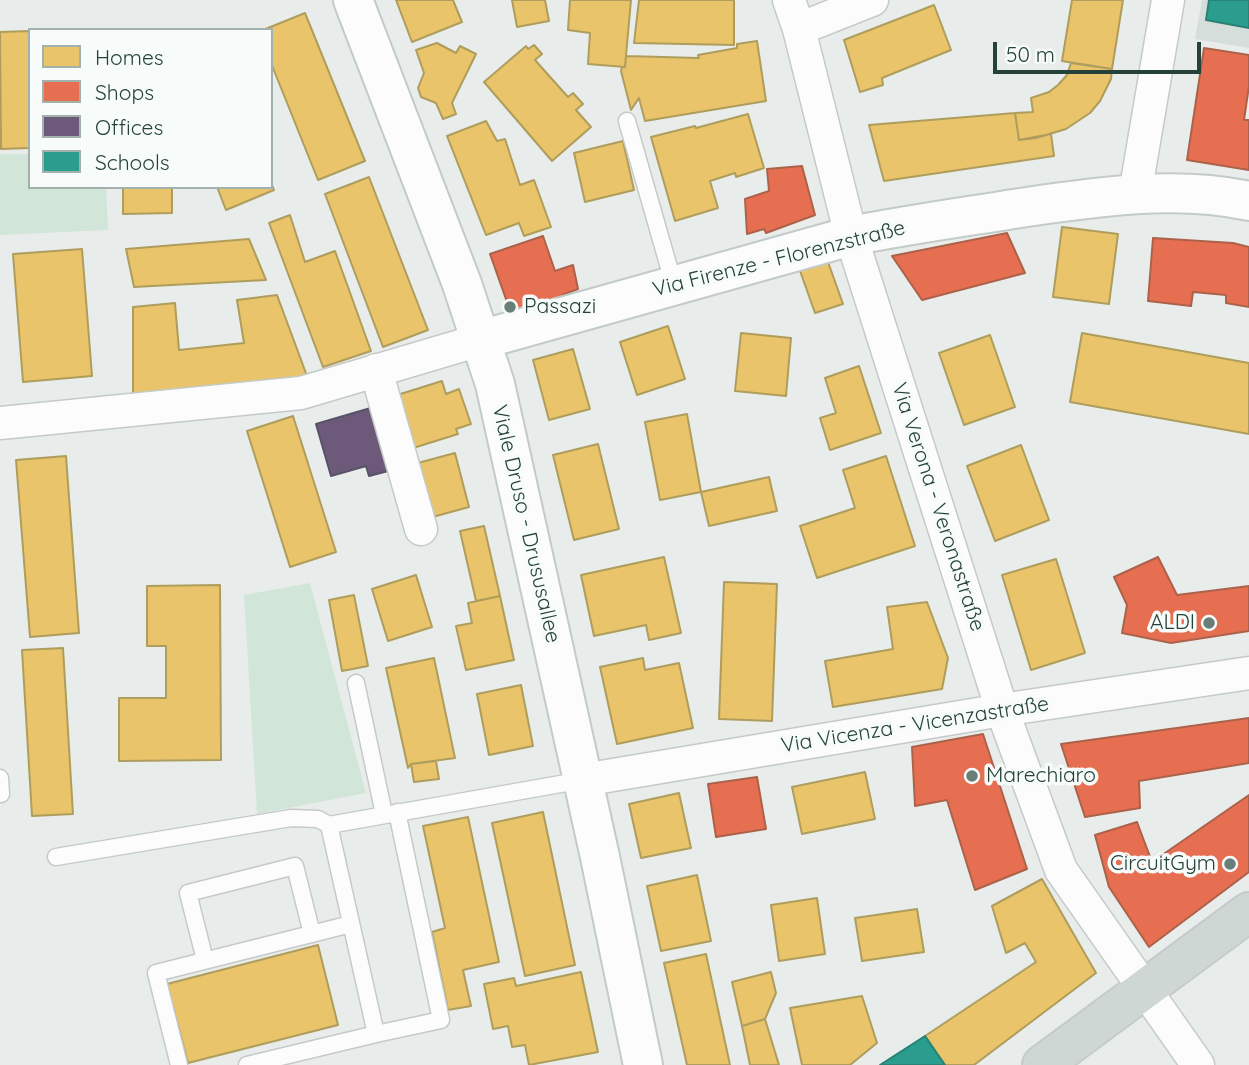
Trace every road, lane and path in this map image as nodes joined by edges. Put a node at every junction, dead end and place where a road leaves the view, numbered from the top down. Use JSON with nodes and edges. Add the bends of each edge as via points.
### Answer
{"nodes":[{"id":1,"x":353,"y":0,"type":"edge"},
{"id":2,"x":872,"y":0,"type":"edge"},
{"id":3,"x":1168,"y":0,"type":"edge"},
{"id":4,"x":794,"y":14,"type":"edge"},
{"id":5,"x":627,"y":121,"type":"dead end"},
{"id":6,"x":1135,"y":194,"type":"junction"},
{"id":7,"x":1249,"y":201,"type":"edge"},
{"id":8,"x":851,"y":236,"type":"junction"},
{"id":9,"x":674,"y":285,"type":"junction"},
{"id":10,"x":480,"y":340,"type":"junction"},
{"id":11,"x":376,"y":370,"type":"junction"},
{"id":12,"x":0,"y":423,"type":"edge"},
{"id":13,"x":421,"y":529,"type":"dead end"},
{"id":14,"x":1249,"y":673,"type":"edge"},
{"id":15,"x":356,"y":683,"type":"dead end"},
{"id":16,"x":1002,"y":709,"type":"junction"},
{"id":17,"x":583,"y":780,"type":"junction"},
{"id":18,"x":391,"y":813,"type":"junction"},
{"id":19,"x":329,"y":825,"type":"junction"},
{"id":20,"x":56,"y":857,"type":"dead end"},
{"id":21,"x":1249,"y":912,"type":"edge"},
{"id":22,"x":351,"y":924,"type":"junction"},
{"id":23,"x":312,"y":934,"type":"junction"},
{"id":24,"x":205,"y":960,"type":"junction"},
{"id":25,"x":1144,"y":988,"type":"junction"},
{"id":26,"x":376,"y":1034,"type":"junction"},
{"id":27,"x":178,"y":1065,"type":"edge"},
{"id":28,"x":247,"y":1065,"type":"edge"},
{"id":29,"x":643,"y":1065,"type":"edge"},
{"id":30,"x":1042,"y":1065,"type":"edge"},
{"id":31,"x":1198,"y":1065,"type":"edge"}],
"edges":[{"from":1,"to":10,"type":"main road","name":"Viale Druso - Drususallee"},
{"from":2,"to":4,"type":"street"},
{"from":3,"to":6,"type":"street"},
{"from":4,"to":8,"type":"street","name":"Via Verona - Veronastraße"},
{"from":5,"to":9,"type":"lane"},
{"from":6,"to":7,"type":"main road","name":"Via Firenze - Florenzstraße"},
{"from":6,"to":8,"type":"main road","name":"Via Firenze - Florenzstraße"},
{"from":8,"to":9,"type":"main road","name":"Via Firenze - Florenzstraße"},
{"from":8,"to":16,"type":"street","name":"Via Verona - Veronastraße"},
{"from":9,"to":10,"type":"main road","name":"Via Firenze - Florenzstraße"},
{"from":10,"to":11,"type":"street"},
{"from":10,"to":17,"type":"main road","name":"Viale Druso - Drususallee","via":[[495,384]]},
{"from":11,"to":12,"type":"street","via":[[302,394]]},
{"from":11,"to":13,"type":"street"},
{"from":14,"to":16,"type":"street","name":"Via Vicenza - Vicenzastraße"},
{"from":15,"to":18,"type":"lane"},
{"from":16,"to":17,"type":"street","name":"Via Vicenza - Vicenzastraße"},
{"from":16,"to":25,"type":"street","name":"Via Verona - Veronastraße","via":[[1061,870]]},
{"from":17,"to":18,"type":"lane"},
{"from":17,"to":29,"type":"main road","name":"Viale Druso - Drususallee"},
{"from":18,"to":19,"type":"lane"},
{"from":18,"to":26,"type":"lane","via":[[441,1020]]},
{"from":19,"to":20,"type":"lane","via":[[317,819],[292,818]]},
{"from":19,"to":22,"type":"lane"},
{"from":21,"to":25,"type":"main road"},
{"from":22,"to":23,"type":"lane"},
{"from":22,"to":26,"type":"lane"},
{"from":23,"to":24,"type":"lane"},
{"from":23,"to":24,"type":"lane","via":[[295,866],[188,893]]},
{"from":24,"to":27,"type":"lane","via":[[156,972]]},
{"from":25,"to":30,"type":"main road"},
{"from":25,"to":31,"type":"street","name":"Via Verona - Veronastraße"},
{"from":26,"to":28,"type":"lane"}]}
